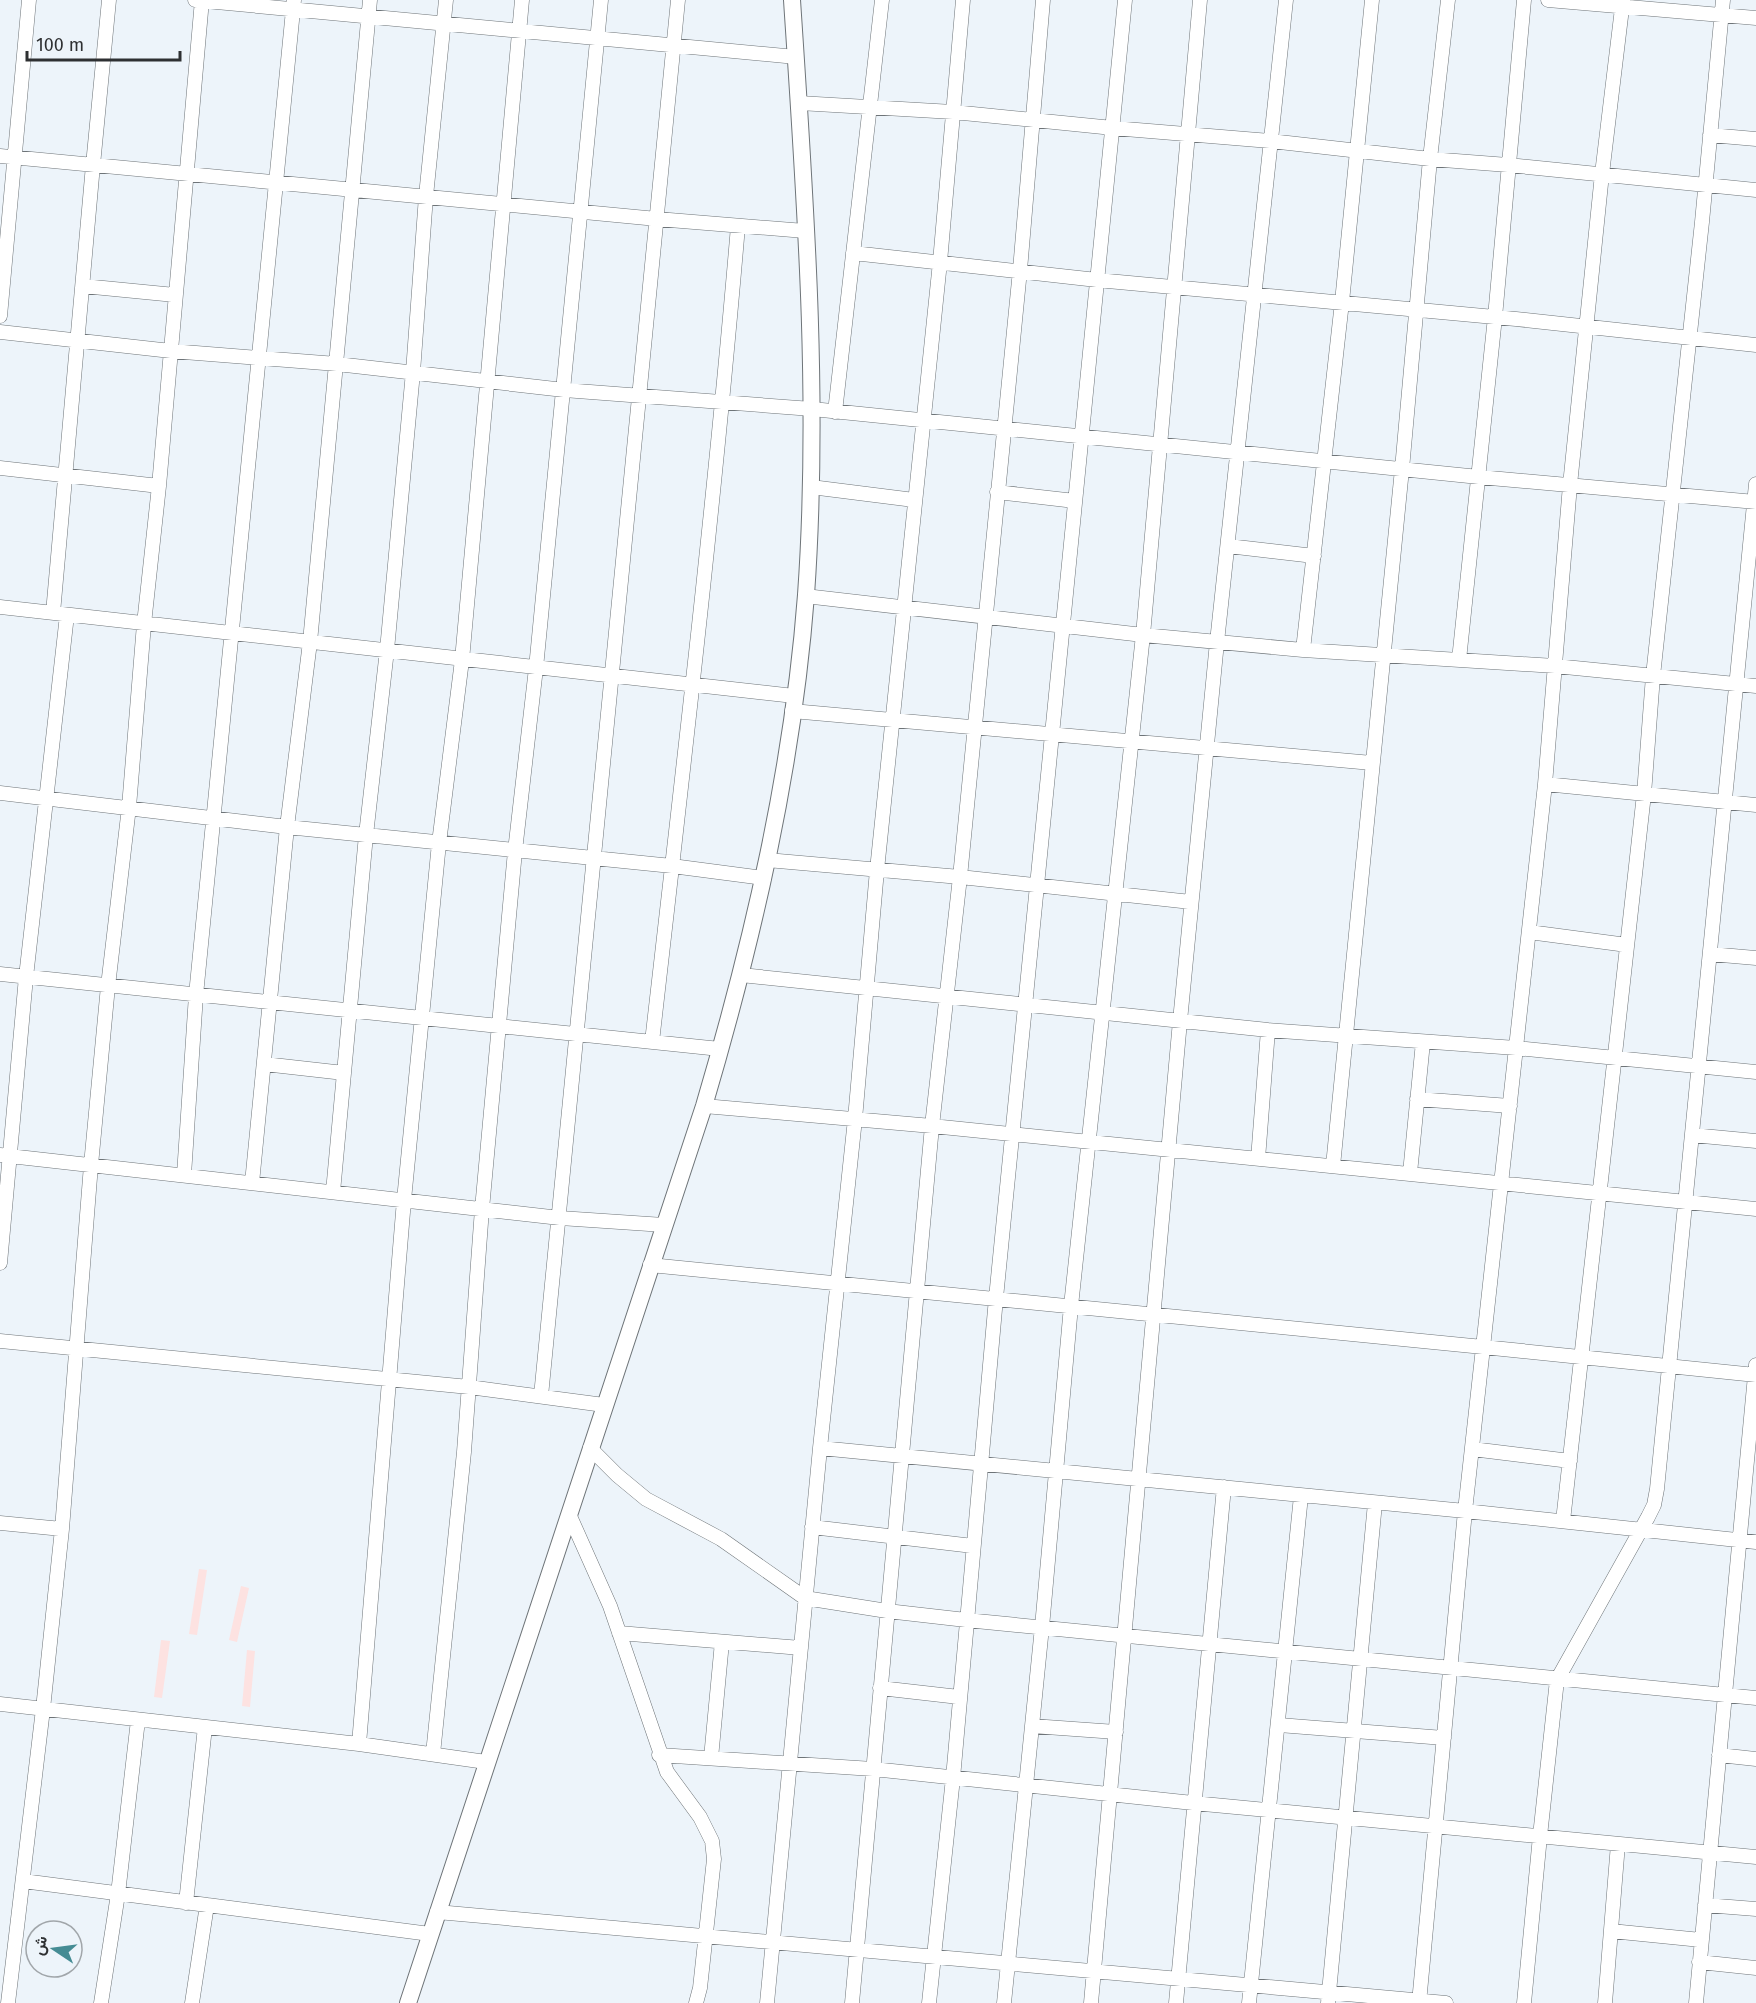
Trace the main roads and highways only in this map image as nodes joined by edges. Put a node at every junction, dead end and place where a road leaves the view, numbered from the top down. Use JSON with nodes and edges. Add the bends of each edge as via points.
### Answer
{"nodes":[{"id":1,"x":792,"y":0,"type":"edge"},
{"id":2,"x":408,"y":2003,"type":"edge"}],
"edges":[{"from":1,"to":2,"type":"main road","via":[[812,409],[811,487],[806,596],[793,704],[764,878],[704,1106]]}]}
